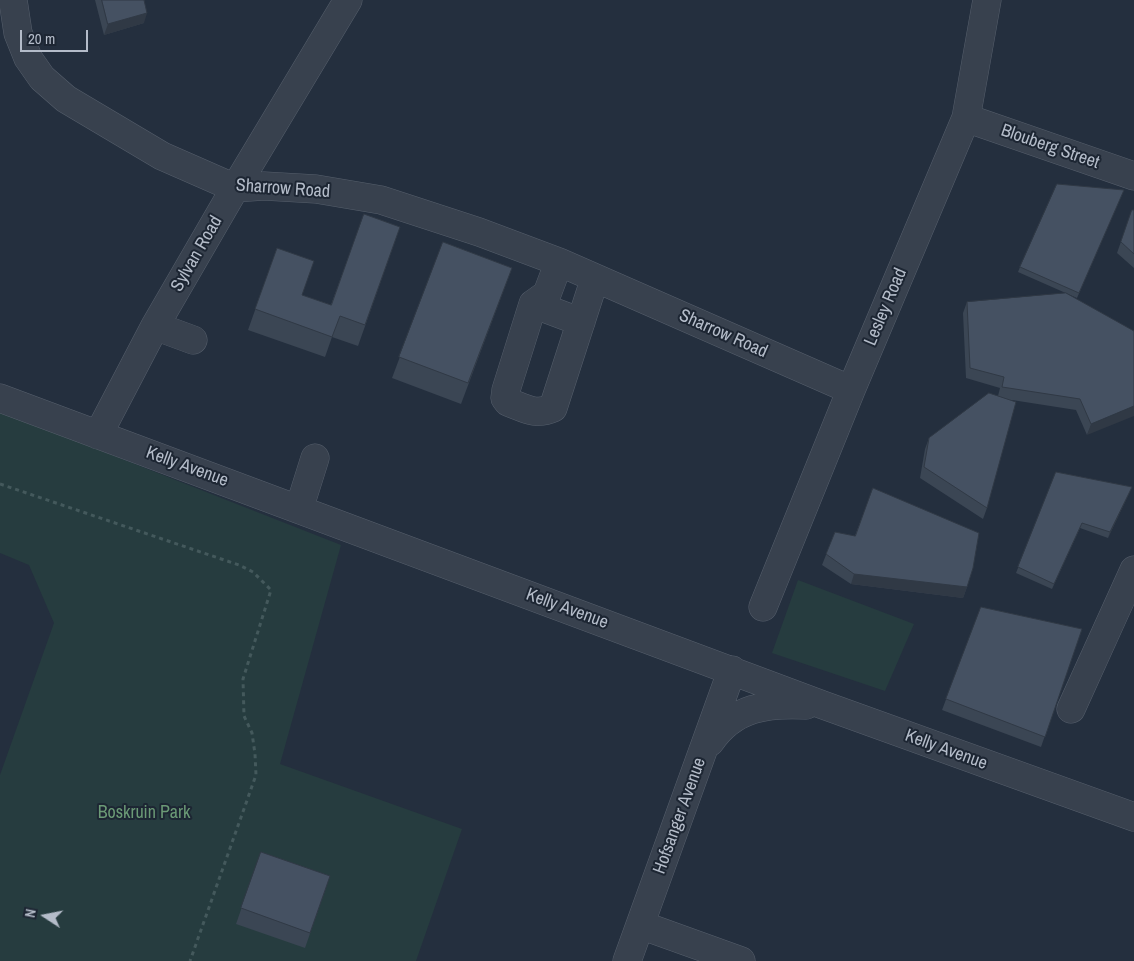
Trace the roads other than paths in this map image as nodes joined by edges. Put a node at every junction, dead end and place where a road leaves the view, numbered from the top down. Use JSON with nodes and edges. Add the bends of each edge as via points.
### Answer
{"nodes":[{"id":1,"x":13,"y":0,"type":"edge"},
{"id":2,"x":348,"y":0,"type":"edge"},
{"id":3,"x":987,"y":0,"type":"edge"},
{"id":4,"x":966,"y":118,"type":"junction"},
{"id":5,"x":1134,"y":176,"type":"edge"},
{"id":6,"x":235,"y":188,"type":"junction"},
{"id":7,"x":558,"y":262,"type":"junction"},
{"id":8,"x":595,"y":278,"type":"junction"},
{"id":9,"x":532,"y":304,"type":"junction"},
{"id":10,"x":582,"y":316,"type":"junction"},
{"id":11,"x":154,"y":326,"type":"junction"},
{"id":12,"x":193,"y":340,"type":"dead end"},
{"id":13,"x":851,"y":390,"type":"junction"},
{"id":14,"x":0,"y":398,"type":"edge"},
{"id":15,"x":98,"y":435,"type":"junction"},
{"id":16,"x":315,"y":458,"type":"dead end"},
{"id":17,"x":299,"y":509,"type":"junction"},
{"id":18,"x":1134,"y":570,"type":"edge"},
{"id":19,"x":763,"y":607,"type":"dead end"},
{"id":20,"x":732,"y":670,"type":"junction"},
{"id":21,"x":823,"y":705,"type":"junction"},
{"id":22,"x":1071,"y":709,"type":"dead end"},
{"id":23,"x":704,"y":749,"type":"junction"},
{"id":24,"x":1134,"y":817,"type":"edge"},
{"id":25,"x":641,"y":925,"type":"junction"},
{"id":26,"x":627,"y":961,"type":"edge"},
{"id":27,"x":741,"y":961,"type":"edge"}],
"edges":[{"from":1,"to":6,"type":"street","name":"Sharrow Road","via":[[18,33],[28,58],[42,78],[66,99],[162,156]]},
{"from":2,"to":6,"type":"street","name":"Sylvan Road"},
{"from":3,"to":4,"type":"street","name":"Lesley Road"},
{"from":4,"to":5,"type":"street","name":"Blouberg Street"},
{"from":4,"to":13,"type":"street","name":"Lesley Road"},
{"from":6,"to":7,"type":"street","name":"Sharrow Road","via":[[316,189],[381,200]]},
{"from":6,"to":11,"type":"street","name":"Sylvan Road"},
{"from":7,"to":8,"type":"street","name":"Sharrow Road"},
{"from":7,"to":9,"type":"street","via":[[547,294]]},
{"from":8,"to":10,"type":"street"},
{"from":8,"to":13,"type":"street","name":"Sharrow Road"},
{"from":9,"to":10,"type":"street"},
{"from":9,"to":10,"type":"street","via":[[506,398],[508,402],[537,413],[553,408]]},
{"from":11,"to":12,"type":"street"},
{"from":11,"to":15,"type":"street","name":"Sylvan Road"},
{"from":13,"to":19,"type":"street","name":"Lesley Road"},
{"from":14,"to":15,"type":"street","name":"Kelly Avenue"},
{"from":15,"to":17,"type":"street","name":"Kelly Avenue"},
{"from":16,"to":17,"type":"street"},
{"from":17,"to":20,"type":"street","name":"Kelly Avenue"},
{"from":18,"to":22,"type":"street"},
{"from":20,"to":21,"type":"street","name":"Kelly Avenue"},
{"from":20,"to":23,"type":"street","name":"Hofsanger Avenue"},
{"from":21,"to":23,"type":"street","via":[[760,707],[736,717],[718,730]]},
{"from":21,"to":24,"type":"street","name":"Kelly Avenue"},
{"from":23,"to":25,"type":"street","name":"Hofsanger Avenue"},
{"from":25,"to":26,"type":"street","name":"Hofsanger Avenue"},
{"from":25,"to":27,"type":"street"}]}
